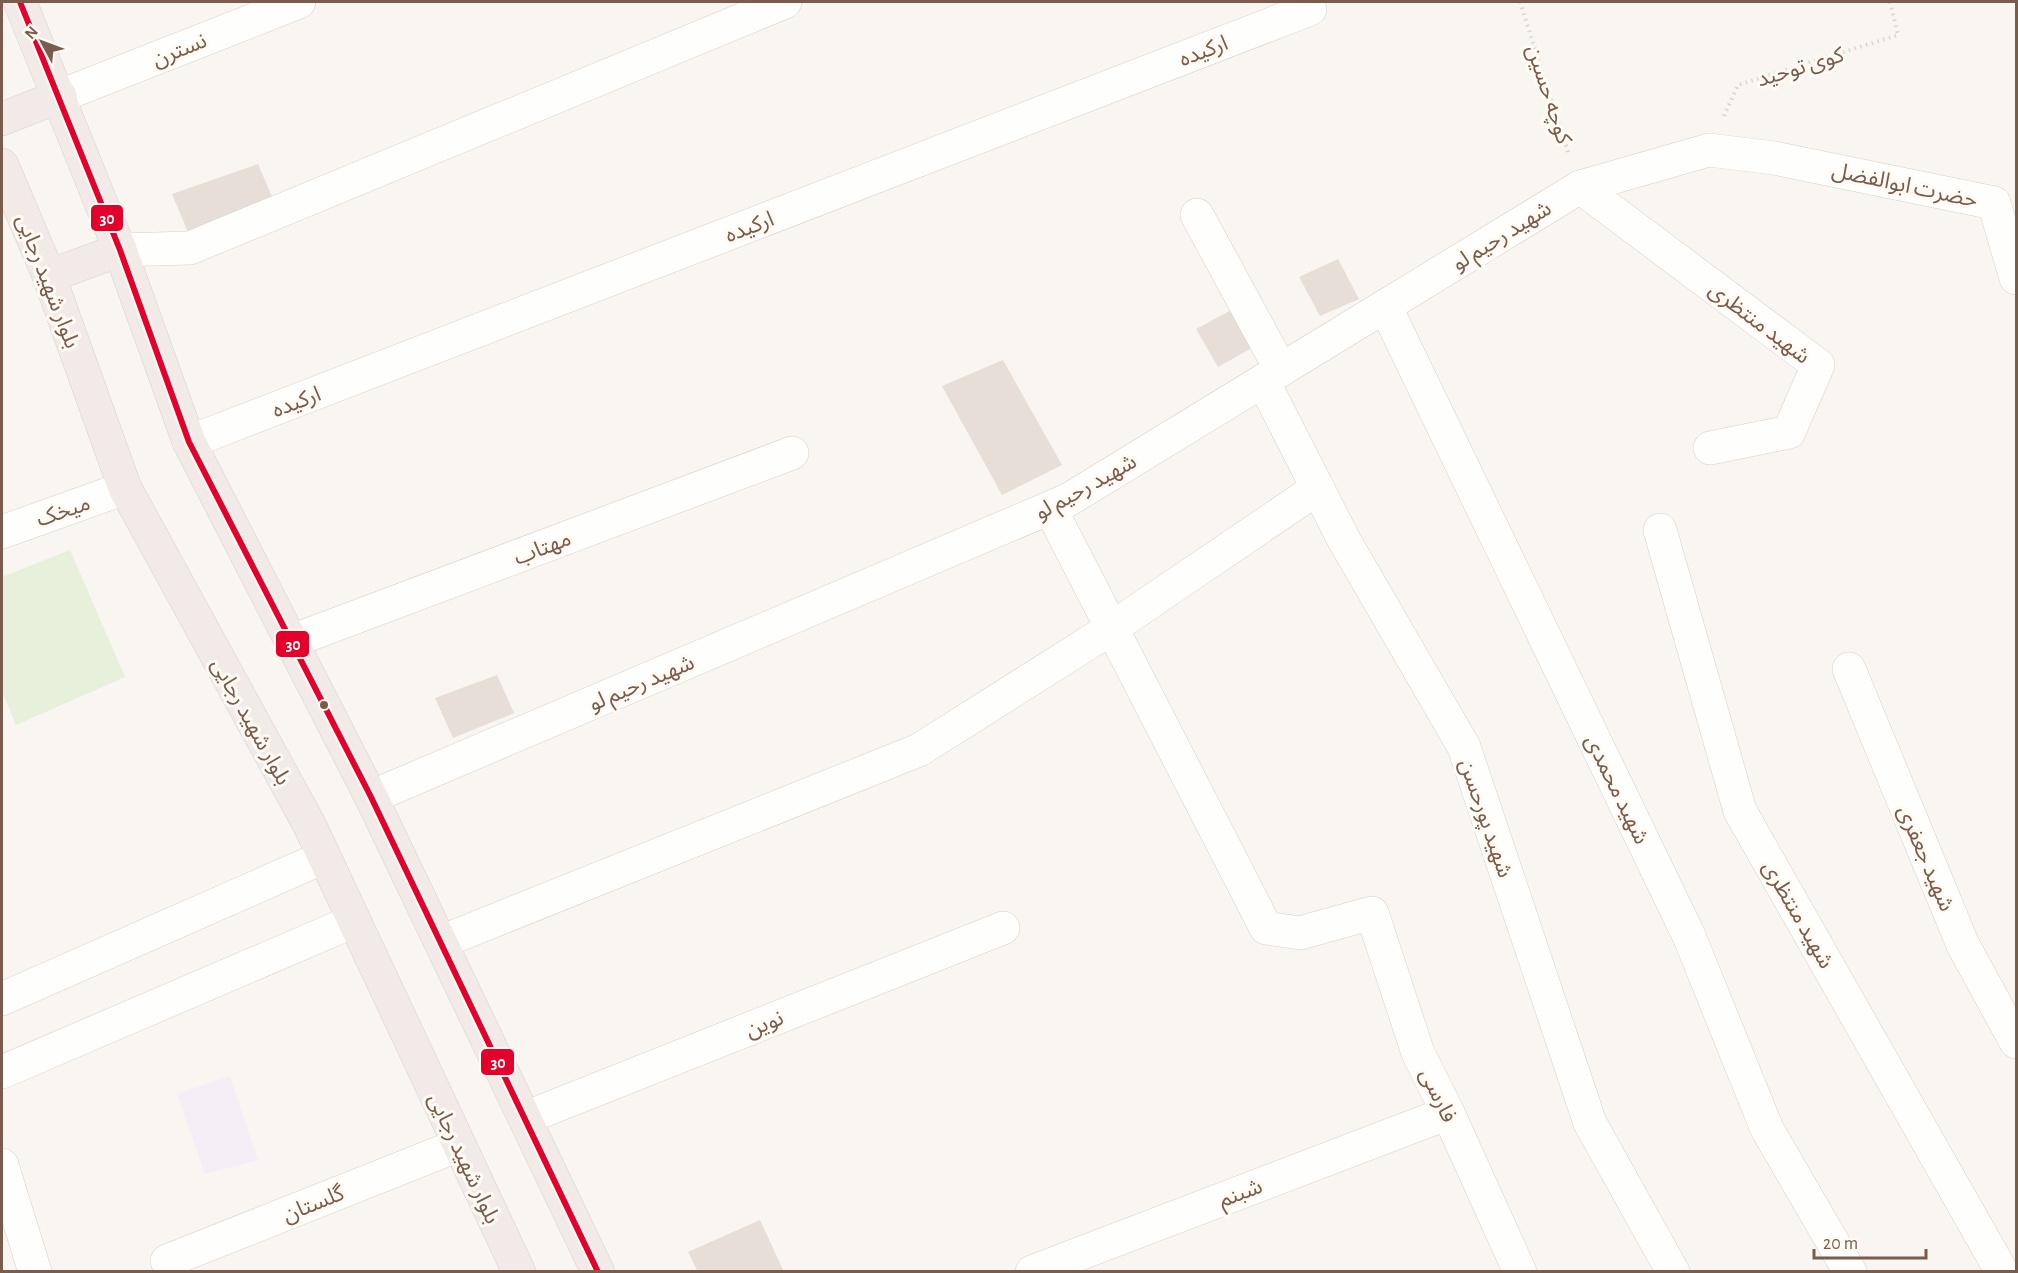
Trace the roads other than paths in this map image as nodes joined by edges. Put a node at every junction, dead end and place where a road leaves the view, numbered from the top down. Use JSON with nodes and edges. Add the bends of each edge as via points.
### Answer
{"nodes":[{"id":1,"x":20,"y":2,"type":"edge"},
{"id":2,"x":299,"y":2,"type":"edge"},
{"id":3,"x":785,"y":2,"type":"edge"},
{"id":4,"x":1310,"y":9,"type":"dead end"},
{"id":5,"x":60,"y":96,"type":"junction"},
{"id":6,"x":2,"y":119,"type":"edge"},
{"id":7,"x":1774,"y":158,"type":"joint"},
{"id":8,"x":2,"y":165,"type":"edge"},
{"id":9,"x":1580,"y":187,"type":"junction"},
{"id":10,"x":1197,"y":215,"type":"dead end"},
{"id":11,"x":120,"y":250,"type":"junction"},
{"id":12,"x":49,"y":276,"type":"junction"},
{"id":13,"x":2016,"y":278,"type":"edge"},
{"id":14,"x":1385,"y":306,"type":"junction"},
{"id":15,"x":1272,"y":375,"type":"junction"},
{"id":16,"x":189,"y":442,"type":"junction"},
{"id":17,"x":1710,"y":448,"type":"dead end"},
{"id":18,"x":792,"y":453,"type":"dead end"},
{"id":19,"x":125,"y":488,"type":"junction"},
{"id":20,"x":1318,"y":488,"type":"junction"},
{"id":21,"x":1050,"y":508,"type":"junction"},
{"id":22,"x":1660,"y":530,"type":"dead end"},
{"id":23,"x":2,"y":532,"type":"edge"},
{"id":24,"x":1112,"y":628,"type":"junction"},
{"id":25,"x":292,"y":641,"type":"junction"},
{"id":26,"x":1848,"y":669,"type":"dead end"},
{"id":27,"x":372,"y":797,"type":"junction"},
{"id":28,"x":324,"y":857,"type":"junction"},
{"id":29,"x":354,"y":921,"type":"junction"},
{"id":30,"x":1003,"y":928,"type":"dead end"},
{"id":31,"x":441,"y":942,"type":"junction"},
{"id":32,"x":2,"y":999,"type":"edge"},
{"id":33,"x":2016,"y":1042,"type":"edge"},
{"id":34,"x":2,"y":1072,"type":"edge"},
{"id":35,"x":1448,"y":1113,"type":"junction"},
{"id":36,"x":525,"y":1118,"type":"junction"},
{"id":37,"x":459,"y":1145,"type":"junction"},
{"id":38,"x":2,"y":1165,"type":"edge"},
{"id":39,"x":167,"y":1261,"type":"dead end"},
{"id":40,"x":35,"y":1272,"type":"edge"},
{"id":41,"x":519,"y":1272,"type":"edge"},
{"id":42,"x":598,"y":1272,"type":"edge"},
{"id":43,"x":1032,"y":1272,"type":"edge"},
{"id":44,"x":1520,"y":1272,"type":"edge"},
{"id":45,"x":1673,"y":1272,"type":"edge"},
{"id":46,"x":1850,"y":1272,"type":"edge"},
{"id":47,"x":2002,"y":1272,"type":"edge"}],
"edges":[{"from":1,"to":5,"type":"highway"},
{"from":2,"to":5,"type":"street","name":"نسترن"},
{"from":3,"to":11,"type":"street","via":[[190,248]]},
{"from":4,"to":16,"type":"street","name":"ارکیده"},
{"from":5,"to":6,"type":"highway"},
{"from":5,"to":11,"type":"highway"},
{"from":7,"to":9,"type":"street","name":"شهید رحیم لو","via":[[1709,150]]},
{"from":7,"to":13,"type":"street","name":"حضرت ابوالفضل","via":[[1994,203]]},
{"from":8,"to":12,"type":"highway","name":"بلوار شهید رجایی"},
{"from":9,"to":14,"type":"street","name":"شهید رحیم لو"},
{"from":9,"to":17,"type":"street","name":"شهید منتظری","via":[[1818,365],[1789,432]]},
{"from":10,"to":15,"type":"street","name":"شهید پورحسن"},
{"from":11,"to":12,"type":"highway"},
{"from":11,"to":16,"type":"highway"},
{"from":12,"to":19,"type":"highway","name":"بلوار شهید رجایی"},
{"from":14,"to":15,"type":"street","name":"شهید رحیم لو"},
{"from":14,"to":46,"type":"street","name":"شهید محمدی","via":[[1689,936],[1767,1129]]},
{"from":15,"to":20,"type":"street","name":"شهید پورحسن"},
{"from":15,"to":21,"type":"street","name":"شهید رحیم لو"},
{"from":16,"to":25,"type":"highway"},
{"from":18,"to":25,"type":"street","name":"مهتاب"},
{"from":19,"to":23,"type":"street","name":"میخک"},
{"from":19,"to":28,"type":"highway","name":"بلوار شهید رجایی"},
{"from":20,"to":24,"type":"street"},
{"from":20,"to":45,"type":"street","name":"شهید پورحسن","via":[[1464,747],[1590,1123]]},
{"from":21,"to":24,"type":"street"},
{"from":21,"to":27,"type":"street","name":"شهید رحیم لو"},
{"from":22,"to":47,"type":"street","name":"شهید منتظری","via":[[1740,811]]},
{"from":24,"to":31,"type":"street","via":[[919,750]]},
{"from":24,"to":35,"type":"street","name":"فارسی","via":[[1266,928],[1300,933],[1372,913],[1418,1053]]},
{"from":25,"to":27,"type":"highway"},
{"from":26,"to":33,"type":"street","name":"شهید جعفری","via":[[1963,945]]},
{"from":27,"to":31,"type":"highway"},
{"from":28,"to":29,"type":"highway","name":"بلوار شهید رجایی"},
{"from":28,"to":32,"type":"street"},
{"from":29,"to":34,"type":"street"},
{"from":29,"to":37,"type":"highway","name":"بلوار شهید رجایی"},
{"from":30,"to":36,"type":"street","name":"نوین"},
{"from":31,"to":36,"type":"highway"},
{"from":35,"to":43,"type":"street","name":"شبنم"},
{"from":35,"to":44,"type":"street","name":"فارسی"},
{"from":36,"to":42,"type":"highway"},
{"from":37,"to":39,"type":"street","name":"گلستان"},
{"from":37,"to":41,"type":"highway","name":"بلوار شهید رجایی"},
{"from":38,"to":40,"type":"street"}]}
